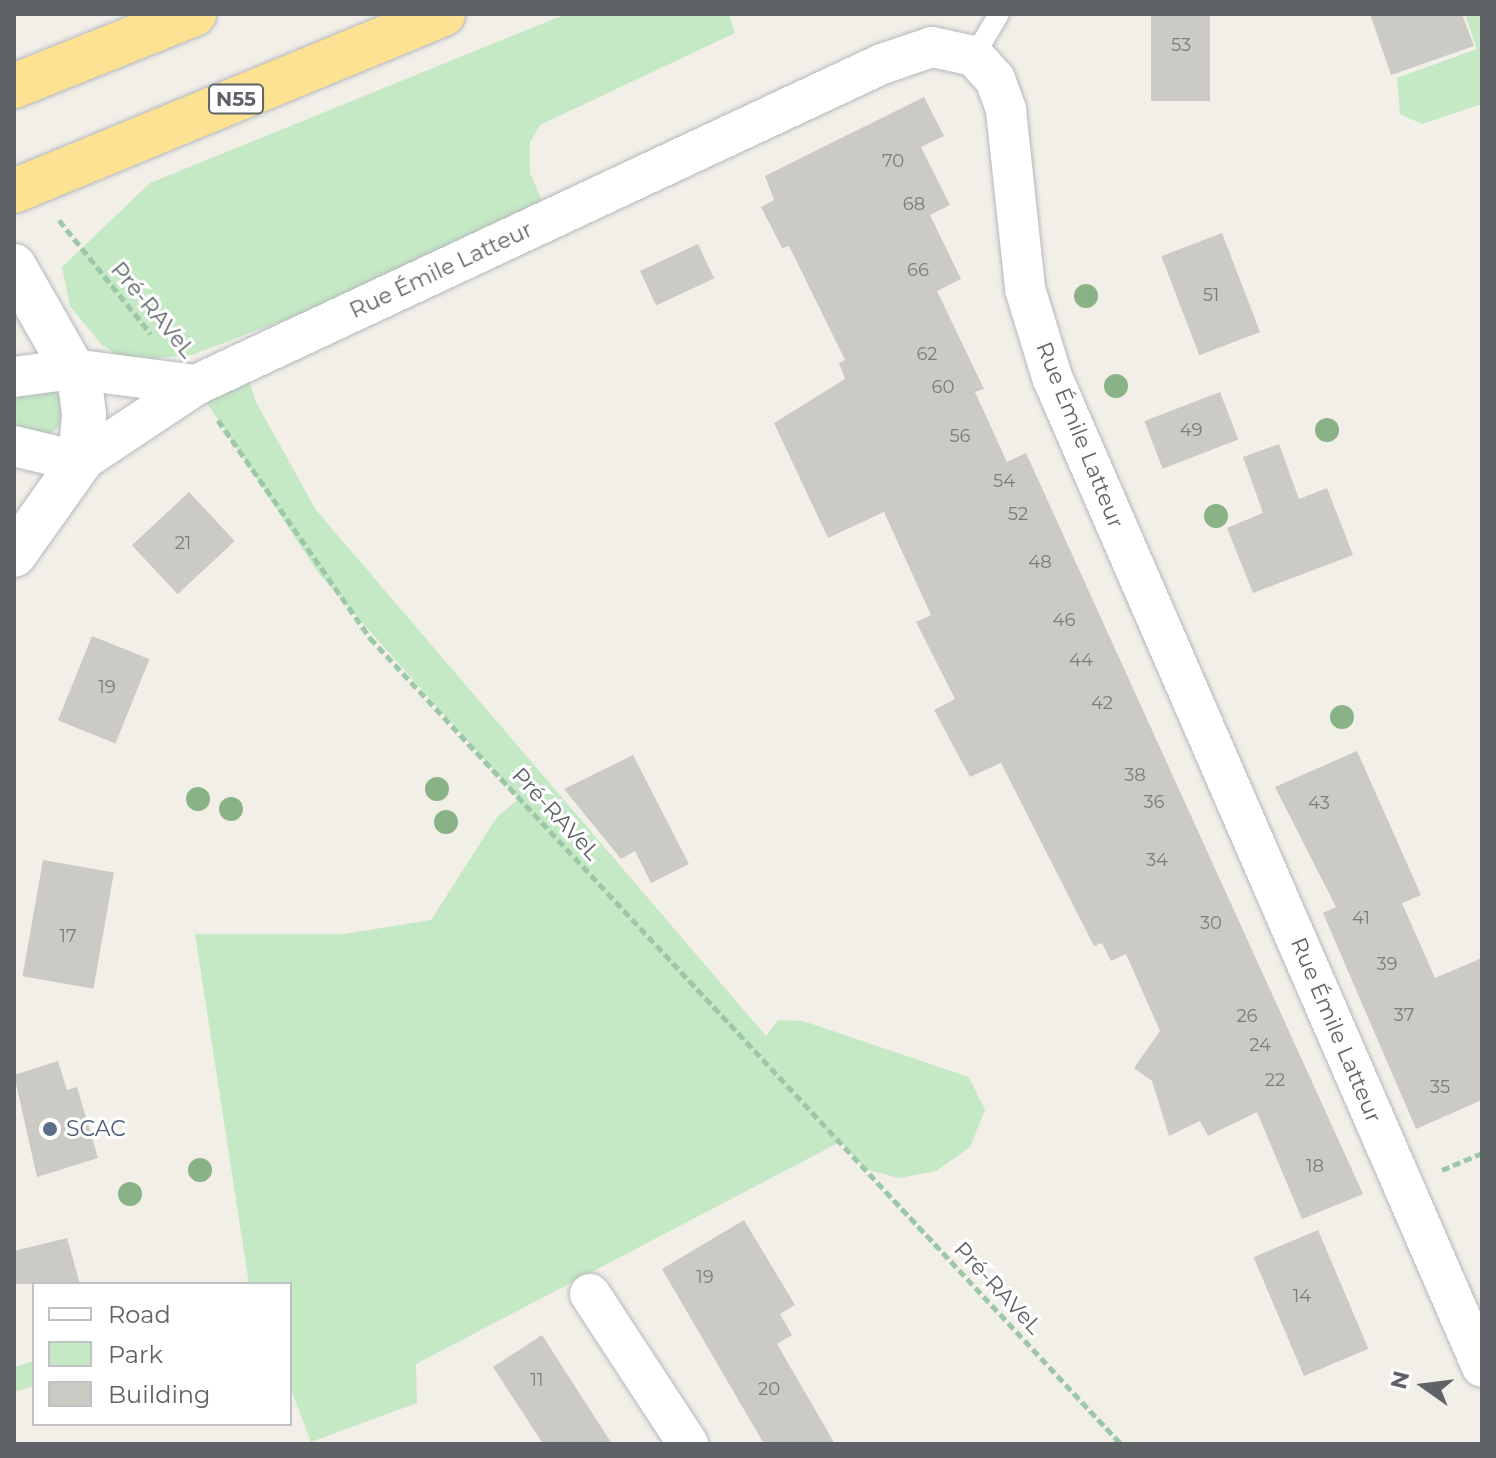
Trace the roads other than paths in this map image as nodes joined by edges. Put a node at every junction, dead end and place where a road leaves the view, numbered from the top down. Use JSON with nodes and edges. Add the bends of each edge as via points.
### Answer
{"nodes":[{"id":1,"x":194,"y":14,"type":"edge"},
{"id":2,"x":443,"y":14,"type":"edge"},
{"id":3,"x":999,"y":14,"type":"edge"},
{"id":4,"x":974,"y":56,"type":"junction"},
{"id":5,"x":14,"y":86,"type":"edge"},
{"id":6,"x":22,"y":188,"type":"edge"},
{"id":7,"x":14,"y":266,"type":"edge"},
{"id":8,"x":73,"y":369,"type":"junction"},
{"id":9,"x":14,"y":377,"type":"edge"},
{"id":10,"x":196,"y":385,"type":"junction"},
{"id":11,"x":14,"y":446,"type":"edge"},
{"id":12,"x":80,"y":462,"type":"junction"},
{"id":13,"x":14,"y":555,"type":"edge"},
{"id":14,"x":590,"y":1294,"type":"dead end"},
{"id":15,"x":1482,"y":1367,"type":"edge"},
{"id":16,"x":688,"y":1444,"type":"edge"}],
"edges":[{"from":1,"to":5,"type":"highway"},
{"from":2,"to":6,"type":"highway","number":"N55"},
{"from":3,"to":4,"type":"lane"},
{"from":4,"to":10,"type":"street","name":"Rue Émile Latteur","via":[[932,47],[882,64]]},
{"from":4,"to":15,"type":"street","name":"Rue Émile Latteur","via":[[995,79],[1006,110],[1025,289],[1052,377]]},
{"from":7,"to":8,"type":"street"},
{"from":8,"to":9,"type":"street"},
{"from":8,"to":10,"type":"street"},
{"from":8,"to":12,"type":"street","via":[[84,415]]},
{"from":10,"to":12,"type":"street","name":"Rue Émile Latteur"},
{"from":11,"to":12,"type":"street"},
{"from":12,"to":13,"type":"street"},
{"from":14,"to":16,"type":"street"}]}
